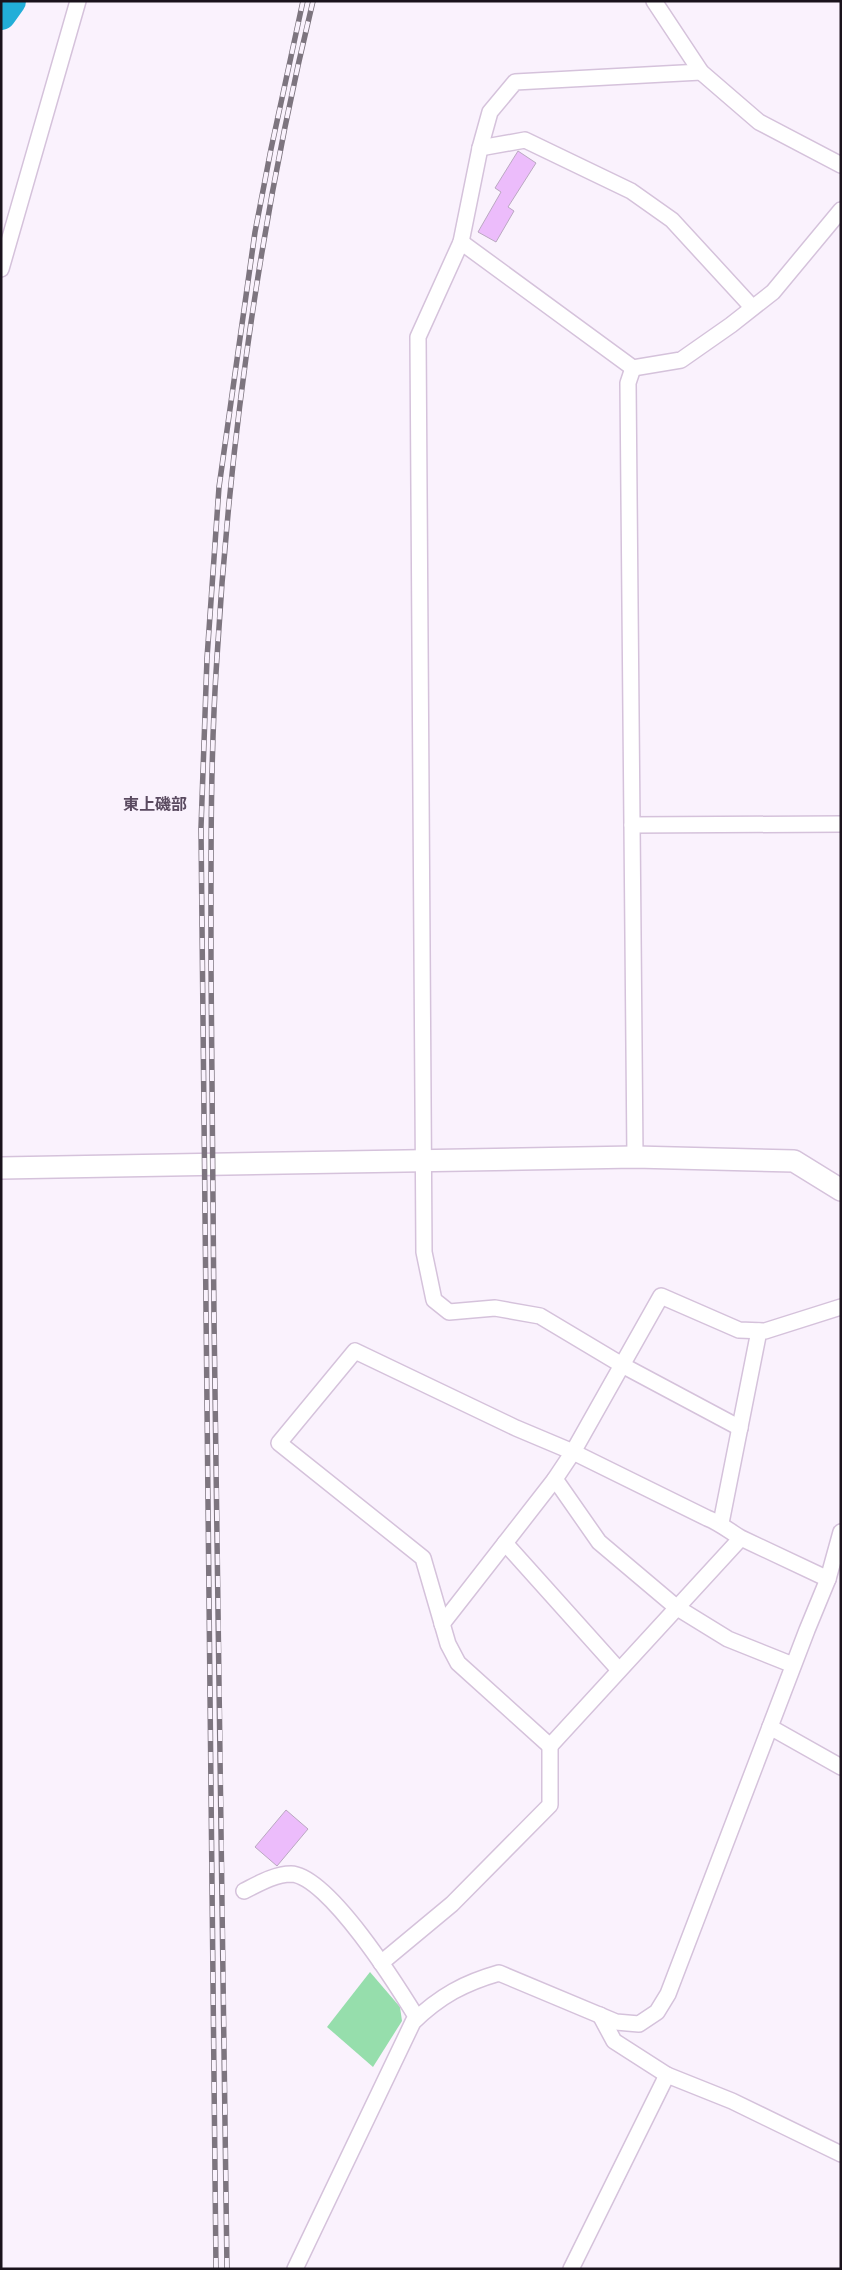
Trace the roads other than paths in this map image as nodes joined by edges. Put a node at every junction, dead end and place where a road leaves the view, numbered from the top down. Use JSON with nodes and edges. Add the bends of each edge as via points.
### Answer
{"nodes":[{"id":1,"x":78,"y":1,"type":"edge"},
{"id":2,"x":654,"y":1,"type":"edge"},
{"id":3,"x":701,"y":72,"type":"junction"},
{"id":4,"x":480,"y":148,"type":"junction"},
{"id":5,"x":841,"y":165,"type":"edge"},
{"id":6,"x":841,"y":210,"type":"edge"},
{"id":7,"x":461,"y":242,"type":"junction"},
{"id":8,"x":1,"y":269,"type":"edge"},
{"id":9,"x":752,"y":307,"type":"junction"},
{"id":10,"x":633,"y":368,"type":"junction"},
{"id":11,"x":632,"y":824,"type":"junction"},
{"id":12,"x":841,"y":824,"type":"edge"},
{"id":13,"x":635,"y":1157,"type":"junction"},
{"id":14,"x":424,"y":1160,"type":"junction"},
{"id":15,"x":1,"y":1168,"type":"edge"},
{"id":16,"x":841,"y":1190,"type":"edge"},
{"id":17,"x":841,"y":1307,"type":"edge"},
{"id":18,"x":759,"y":1331,"type":"junction"},
{"id":19,"x":622,"y":1365,"type":"junction"},
{"id":20,"x":740,"y":1428,"type":"junction"},
{"id":21,"x":573,"y":1452,"type":"junction"},
{"id":22,"x":555,"y":1479,"type":"junction"},
{"id":23,"x":721,"y":1523,"type":"junction"},
{"id":24,"x":841,"y":1532,"type":"edge"},
{"id":25,"x":741,"y":1538,"type":"junction"},
{"id":26,"x":505,"y":1543,"type":"junction"},
{"id":27,"x":828,"y":1579,"type":"junction"},
{"id":28,"x":676,"y":1607,"type":"junction"},
{"id":29,"x":442,"y":1624,"type":"junction"},
{"id":30,"x":793,"y":1665,"type":"junction"},
{"id":31,"x":618,"y":1670,"type":"junction"},
{"id":32,"x":770,"y":1727,"type":"junction"},
{"id":33,"x":550,"y":1746,"type":"junction"},
{"id":34,"x":841,"y":1767,"type":"edge"},
{"id":35,"x":244,"y":1891,"type":"dead end"},
{"id":36,"x":381,"y":1963,"type":"junction"},
{"id":37,"x":600,"y":2015,"type":"junction"},
{"id":38,"x":418,"y":2018,"type":"junction"},
{"id":39,"x":667,"y":2075,"type":"junction"},
{"id":40,"x":841,"y":2154,"type":"edge"},
{"id":41,"x":295,"y":2269,"type":"edge"},
{"id":42,"x":571,"y":2269,"type":"edge"}],
"edges":[{"from":1,"to":8,"type":"street"},
{"from":2,"to":3,"type":"street"},
{"from":3,"to":4,"type":"street","via":[[516,82],[490,112]]},
{"from":3,"to":5,"type":"street","via":[[758,122]]},
{"from":4,"to":7,"type":"street"},
{"from":4,"to":9,"type":"street","via":[[524,140],[631,191],[672,220]]},
{"from":6,"to":9,"type":"street","via":[[772,292]]},
{"from":7,"to":10,"type":"street"},
{"from":7,"to":14,"type":"street","via":[[418,337]]},
{"from":9,"to":10,"type":"street","via":[[681,360]]},
{"from":10,"to":11,"type":"street","via":[[628,383]]},
{"from":11,"to":12,"type":"street"},
{"from":11,"to":13,"type":"street"},
{"from":13,"to":14,"type":"street"},
{"from":13,"to":16,"type":"street","via":[[794,1161]]},
{"from":14,"to":15,"type":"street"},
{"from":14,"to":19,"type":"street","via":[[424,1252],[434,1300],[448,1312],[495,1308],[540,1316]]},
{"from":17,"to":18,"type":"street"},
{"from":18,"to":19,"type":"street","via":[[740,1330],[661,1296]]},
{"from":18,"to":20,"type":"street"},
{"from":19,"to":20,"type":"street"},
{"from":19,"to":21,"type":"street"},
{"from":20,"to":23,"type":"street"},
{"from":21,"to":22,"type":"street"},
{"from":21,"to":23,"type":"street"},
{"from":21,"to":29,"type":"street","via":[[355,1351],[280,1443],[423,1558]]},
{"from":22,"to":26,"type":"street"},
{"from":22,"to":28,"type":"street","via":[[599,1542]]},
{"from":23,"to":25,"type":"street"},
{"from":24,"to":27,"type":"street"},
{"from":25,"to":27,"type":"street"},
{"from":25,"to":28,"type":"street"},
{"from":26,"to":29,"type":"street"},
{"from":26,"to":31,"type":"street"},
{"from":27,"to":30,"type":"street"},
{"from":28,"to":30,"type":"street","via":[[728,1639]]},
{"from":28,"to":31,"type":"street"},
{"from":29,"to":33,"type":"street","via":[[458,1662]]},
{"from":30,"to":32,"type":"street"},
{"from":31,"to":33,"type":"street"},
{"from":32,"to":34,"type":"street"},
{"from":32,"to":37,"type":"street","via":[[668,1994],[657,2012],[639,2024],[616,2022]]},
{"from":33,"to":36,"type":"street","via":[[550,1805],[452,1904]]},
{"from":35,"to":36,"type":"street","via":[[292,1874],[314,1884],[330,1899]]},
{"from":36,"to":38,"type":"street"},
{"from":37,"to":38,"type":"street","via":[[499,1973],[469,1982],[434,2002]]},
{"from":37,"to":39,"type":"street","via":[[614,2041]]},
{"from":38,"to":41,"type":"street"},
{"from":39,"to":40,"type":"street","via":[[732,2101]]},
{"from":39,"to":42,"type":"street"}]}
